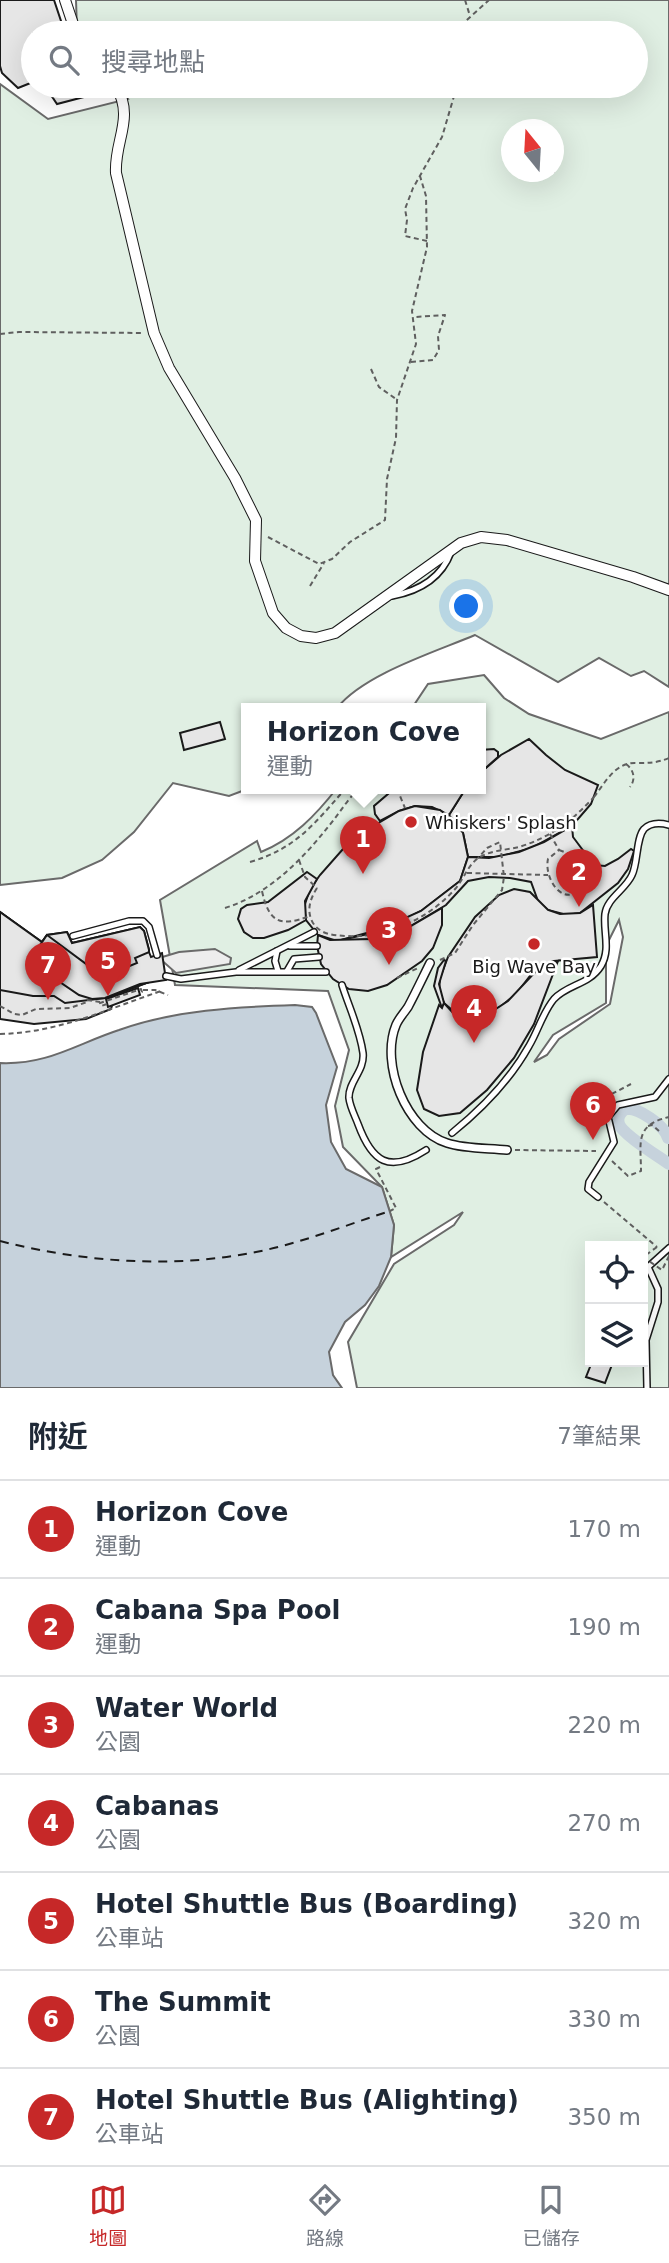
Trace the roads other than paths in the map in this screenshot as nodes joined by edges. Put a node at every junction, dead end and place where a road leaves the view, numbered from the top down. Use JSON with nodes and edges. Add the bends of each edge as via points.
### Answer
{"nodes":[{"id":1,"x":65,"y":0,"type":"edge"},
{"id":2,"x":72,"y":21,"type":"edge"},
{"id":3,"x":120,"y":98,"type":"edge"},
{"id":4,"x":669,"y":590,"type":"edge"},
{"id":5,"x":669,"y":825,"type":"edge"},
{"id":6,"x":314,"y":932,"type":"dead end"},
{"id":7,"x":73,"y":936,"type":"dead end"},
{"id":8,"x":287,"y":946,"type":"junction"},
{"id":9,"x":317,"y":946,"type":"dead end"},
{"id":10,"x":277,"y":951,"type":"junction"},
{"id":11,"x":157,"y":955,"type":"dead end"},
{"id":12,"x":319,"y":957,"type":"dead end"},
{"id":13,"x":430,"y":963,"type":"dead end"},
{"id":14,"x":278,"y":971,"type":"junction"},
{"id":15,"x":287,"y":971,"type":"junction"},
{"id":16,"x":236,"y":972,"type":"junction"},
{"id":17,"x":326,"y":972,"type":"dead end"},
{"id":18,"x":166,"y":976,"type":"dead end"},
{"id":19,"x":342,"y":985,"type":"dead end"},
{"id":20,"x":669,"y":1079,"type":"edge"},
{"id":21,"x":452,"y":1133,"type":"dead end"},
{"id":22,"x":426,"y":1150,"type":"dead end"},
{"id":23,"x":506,"y":1150,"type":"road end"},
{"id":24,"x":598,"y":1197,"type":"road end"},
{"id":25,"x":669,"y":1248,"type":"edge"},
{"id":26,"x":647,"y":1388,"type":"edge"}],
"edges":[{"from":1,"to":2,"type":"street"},
{"from":3,"to":4,"type":"street","via":[[124,129],[115,157],[116,173],[153,328],[169,368],[256,520],[256,561],[273,613],[286,628],[316,638],[335,633],[461,543],[481,537],[507,540]]},
{"from":5,"to":21,"type":"lane","via":[[651,825],[641,834],[633,874],[605,912],[607,943],[600,968],[554,999],[507,1079]]},
{"from":6,"to":8,"type":"lane"},
{"from":7,"to":11,"type":"lane","via":[[143,921]]},
{"from":8,"to":9,"type":"lane"},
{"from":8,"to":10,"type":"lane"},
{"from":10,"to":14,"type":"lane"},
{"from":10,"to":16,"type":"lane"},
{"from":12,"to":15,"type":"lane","via":[[294,959]]},
{"from":13,"to":23,"type":"street","via":[[396,1026],[391,1059],[398,1093],[416,1119],[440,1140]]},
{"from":14,"to":15,"type":"lane"},
{"from":14,"to":16,"type":"lane"},
{"from":15,"to":17,"type":"lane"},
{"from":16,"to":18,"type":"lane","via":[[181,979]]},
{"from":19,"to":22,"type":"lane","via":[[363,1057],[350,1104],[366,1146],[389,1162],[409,1160]]},
{"from":20,"to":24,"type":"lane","via":[[655,1097],[618,1105],[608,1117],[614,1142],[588,1189]]},
{"from":25,"to":26,"type":"lane","via":[[648,1267],[659,1302],[646,1340]]}]}
